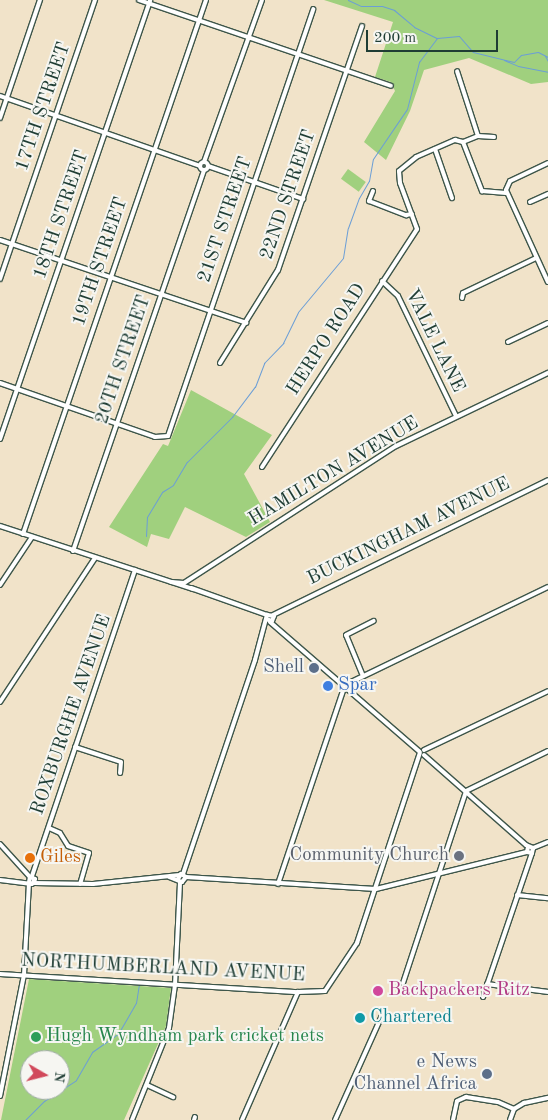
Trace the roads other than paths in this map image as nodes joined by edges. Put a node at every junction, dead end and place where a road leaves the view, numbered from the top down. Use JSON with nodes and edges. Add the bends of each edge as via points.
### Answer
{"nodes":[{"id":1,"x":40,"y":0,"type":"edge"},
{"id":2,"x":95,"y":0,"type":"edge"},
{"id":3,"x":139,"y":0,"type":"edge"},
{"id":4,"x":206,"y":0,"type":"edge"},
{"id":5,"x":262,"y":0,"type":"edge"},
{"id":6,"x":150,"y":2,"type":"edge"},
{"id":7,"x":313,"y":9,"type":"dead end"},
{"id":8,"x":199,"y":21,"type":"junction"},
{"id":9,"x":362,"y":26,"type":"dead end"},
{"id":10,"x":248,"y":37,"type":"junction"},
{"id":11,"x":298,"y":54,"type":"junction"},
{"id":12,"x":346,"y":71,"type":"junction"},
{"id":13,"x":456,"y":71,"type":"dead end"},
{"id":14,"x":391,"y":86,"type":"dead end"},
{"id":15,"x":0,"y":96,"type":"edge"},
{"id":16,"x":7,"y":99,"type":"junction"},
{"id":17,"x":56,"y":115,"type":"junction"},
{"id":18,"x":0,"y":118,"type":"edge"},
{"id":19,"x":106,"y":132,"type":"junction"},
{"id":20,"x":478,"y":136,"type":"junction"},
{"id":21,"x":494,"y":137,"type":"dead end"},
{"id":22,"x":463,"y":142,"type":"junction"},
{"id":23,"x":155,"y":149,"type":"junction"},
{"id":24,"x":435,"y":150,"type":"junction"},
{"id":25,"x":547,"y":164,"type":"edge"},
{"id":26,"x":204,"y":166,"type":"junction"},
{"id":27,"x":548,"y":170,"type":"edge"},
{"id":28,"x":254,"y":182,"type":"junction"},
{"id":29,"x":506,"y":190,"type":"junction"},
{"id":30,"x":373,"y":191,"type":"dead end"},
{"id":31,"x":548,"y":194,"type":"edge"},
{"id":32,"x":452,"y":198,"type":"dead end"},
{"id":33,"x":303,"y":199,"type":"junction"},
{"id":34,"x":530,"y":202,"type":"dead end"},
{"id":35,"x":412,"y":214,"type":"junction"},
{"id":36,"x":0,"y":240,"type":"edge"},
{"id":37,"x":12,"y":244,"type":"junction"},
{"id":38,"x":536,"y":258,"type":"junction"},
{"id":39,"x":61,"y":261,"type":"junction"},
{"id":40,"x":548,"y":268,"type":"edge"},
{"id":41,"x":542,"y":271,"type":"junction"},
{"id":42,"x":110,"y":277,"type":"junction"},
{"id":43,"x":0,"y":279,"type":"edge"},
{"id":44,"x":382,"y":281,"type":"junction"},
{"id":45,"x":548,"y":282,"type":"edge"},
{"id":46,"x":160,"y":295,"type":"junction"},
{"id":47,"x":462,"y":298,"type":"dead end"},
{"id":48,"x":210,"y":311,"type":"junction"},
{"id":49,"x":246,"y":323,"type":"junction"},
{"id":50,"x":548,"y":324,"type":"edge"},
{"id":51,"x":508,"y":342,"type":"dead end"},
{"id":52,"x":220,"y":363,"type":"dead end"},
{"id":53,"x":548,"y":373,"type":"edge"},
{"id":54,"x":0,"y":384,"type":"edge"},
{"id":55,"x":17,"y":389,"type":"junction"},
{"id":56,"x":67,"y":406,"type":"junction"},
{"id":57,"x":456,"y":416,"type":"junction"},
{"id":58,"x":117,"y":423,"type":"junction"},
{"id":59,"x":0,"y":439,"type":"edge"},
{"id":60,"x":262,"y":467,"type":"dead end"},
{"id":61,"x":548,"y":480,"type":"edge"},
{"id":62,"x":0,"y":526,"type":"edge"},
{"id":63,"x":23,"y":534,"type":"junction"},
{"id":64,"x":32,"y":537,"type":"junction"},
{"id":65,"x":73,"y":550,"type":"junction"},
{"id":66,"x":95,"y":558,"type":"junction"},
{"id":67,"x":135,"y":570,"type":"junction"},
{"id":68,"x":0,"y":585,"type":"edge"},
{"id":69,"x":184,"y":585,"type":"junction"},
{"id":70,"x":548,"y":587,"type":"edge"},
{"id":71,"x":270,"y":618,"type":"junction"},
{"id":72,"x":374,"y":621,"type":"dead end"},
{"id":73,"x":363,"y":676,"type":"junction"},
{"id":74,"x":345,"y":685,"type":"junction"},
{"id":75,"x":548,"y":691,"type":"edge"},
{"id":76,"x":0,"y":702,"type":"edge"},
{"id":77,"x":75,"y":747,"type":"junction"},
{"id":78,"x":548,"y":751,"type":"edge"},
{"id":79,"x":423,"y":753,"type":"junction"},
{"id":80,"x":120,"y":773,"type":"dead end"},
{"id":81,"x":466,"y":791,"type":"junction"},
{"id":82,"x":49,"y":828,"type":"junction"},
{"id":83,"x":546,"y":843,"type":"edge"},
{"id":84,"x":0,"y":844,"type":"edge"},
{"id":85,"x":530,"y":850,"type":"junction"},
{"id":86,"x":438,"y":874,"type":"junction"},
{"id":87,"x":183,"y":878,"type":"junction"},
{"id":88,"x":0,"y":880,"type":"edge"},
{"id":89,"x":32,"y":880,"type":"junction"},
{"id":90,"x":80,"y":884,"type":"junction"},
{"id":91,"x":278,"y":884,"type":"junction"},
{"id":92,"x":376,"y":889,"type":"junction"},
{"id":93,"x":517,"y":895,"type":"junction"},
{"id":94,"x":548,"y":898,"type":"edge"},
{"id":95,"x":0,"y":974,"type":"edge"},
{"id":96,"x":24,"y":975,"type":"junction"},
{"id":97,"x":403,"y":984,"type":"dead end"},
{"id":98,"x":487,"y":984,"type":"junction"},
{"id":99,"x":175,"y":985,"type":"junction"},
{"id":100,"x":298,"y":992,"type":"junction"},
{"id":101,"x":548,"y":992,"type":"edge"},
{"id":102,"x":483,"y":997,"type":"dead end"},
{"id":103,"x":383,"y":1013,"type":"dead end"},
{"id":104,"x":147,"y":1085,"type":"junction"},
{"id":105,"x":0,"y":1096,"type":"edge"},
{"id":106,"x":172,"y":1097,"type":"dead end"},
{"id":107,"x":548,"y":1098,"type":"edge"},
{"id":108,"x":514,"y":1109,"type":"junction"},
{"id":109,"x":132,"y":1120,"type":"edge"},
{"id":110,"x":242,"y":1120,"type":"edge"},
{"id":111,"x":335,"y":1120,"type":"edge"},
{"id":112,"x":453,"y":1120,"type":"edge"},
{"id":113,"x":510,"y":1120,"type":"edge"}],
"edges":[{"from":1,"to":16,"type":"street"},
{"from":2,"to":17,"type":"street","name":"17TH STREET"},
{"from":3,"to":6,"type":"street"},
{"from":4,"to":8,"type":"street","name":"19TH STREET"},
{"from":5,"to":10,"type":"street","name":"20TH STREET"},
{"from":6,"to":8,"type":"street"},
{"from":6,"to":19,"type":"street","name":"18TH STREET"},
{"from":7,"to":11,"type":"street","name":"21ST STREET"},
{"from":8,"to":10,"type":"street"},
{"from":8,"to":23,"type":"street","name":"19TH STREET"},
{"from":9,"to":12,"type":"street","name":"22ND STREET"},
{"from":10,"to":11,"type":"street"},
{"from":10,"to":26,"type":"street","name":"20TH STREET"},
{"from":11,"to":12,"type":"street"},
{"from":11,"to":28,"type":"street","name":"21ST STREET"},
{"from":12,"to":14,"type":"street"},
{"from":12,"to":33,"type":"street","name":"22ND STREET"},
{"from":13,"to":20,"type":"street"},
{"from":15,"to":16,"type":"street"},
{"from":16,"to":17,"type":"street"},
{"from":16,"to":18,"type":"street"},
{"from":17,"to":19,"type":"street"},
{"from":17,"to":37,"type":"street","name":"17TH STREET"},
{"from":19,"to":23,"type":"street"},
{"from":19,"to":39,"type":"street","name":"18TH STREET"},
{"from":20,"to":21,"type":"street"},
{"from":20,"to":22,"type":"street"},
{"from":22,"to":24,"type":"street","via":[[455,140]]},
{"from":22,"to":29,"type":"street","via":[[482,191]]},
{"from":23,"to":26,"type":"street"},
{"from":23,"to":42,"type":"street","name":"19TH STREET"},
{"from":24,"to":32,"type":"street"},
{"from":24,"to":35,"type":"street","via":[[414,158],[399,171]]},
{"from":25,"to":27,"type":"street"},
{"from":25,"to":29,"type":"street","via":[[510,181]]},
{"from":26,"to":28,"type":"street"},
{"from":26,"to":46,"type":"street","name":"20TH STREET"},
{"from":28,"to":33,"type":"street"},
{"from":28,"to":48,"type":"street","name":"21ST STREET"},
{"from":29,"to":38,"type":"street"},
{"from":30,"to":35,"type":"street","via":[[369,202],[406,215]]},
{"from":31,"to":34,"type":"street"},
{"from":33,"to":49,"type":"street","name":"22ND STREET","via":[[276,274]]},
{"from":35,"to":44,"type":"street","name":"HERPO ROAD","via":[[417,229]]},
{"from":36,"to":37,"type":"street"},
{"from":37,"to":39,"type":"street"},
{"from":37,"to":43,"type":"street","name":"17TH STREET"},
{"from":38,"to":41,"type":"street"},
{"from":38,"to":47,"type":"street","via":[[463,293]]},
{"from":39,"to":42,"type":"street"},
{"from":39,"to":55,"type":"street","name":"18TH STREET"},
{"from":40,"to":41,"type":"street"},
{"from":41,"to":45,"type":"street"},
{"from":42,"to":46,"type":"street"},
{"from":42,"to":56,"type":"street","name":"19TH STREET"},
{"from":44,"to":57,"type":"street","name":"VALE LANE","via":[[398,296]]},
{"from":44,"to":60,"type":"street","name":"HERPO ROAD"},
{"from":46,"to":48,"type":"street"},
{"from":46,"to":58,"type":"street","name":"20TH STREET"},
{"from":48,"to":49,"type":"street"},
{"from":48,"to":58,"type":"street","name":"21ST STREET","via":[[169,433],[163,438]]},
{"from":49,"to":52,"type":"street","name":"22ND STREET"},
{"from":50,"to":51,"type":"street"},
{"from":53,"to":57,"type":"street","name":"HAMILTON AVENUE"},
{"from":54,"to":55,"type":"street"},
{"from":55,"to":56,"type":"street"},
{"from":55,"to":59,"type":"street","name":"18TH STREET"},
{"from":56,"to":58,"type":"street"},
{"from":56,"to":63,"type":"street","name":"19TH STREET"},
{"from":57,"to":69,"type":"street","name":"HAMILTON AVENUE","via":[[380,456],[193,576]]},
{"from":58,"to":65,"type":"street","name":"20TH STREET"},
{"from":61,"to":71,"type":"street","name":"BUCKINGHAM AVENUE","via":[[282,608]]},
{"from":62,"to":63,"type":"street"},
{"from":63,"to":64,"type":"street"},
{"from":64,"to":65,"type":"street"},
{"from":64,"to":68,"type":"street"},
{"from":65,"to":66,"type":"street"},
{"from":66,"to":67,"type":"street"},
{"from":66,"to":76,"type":"street"},
{"from":67,"to":69,"type":"street"},
{"from":67,"to":77,"type":"street","name":"ROXBURGHE AVENUE"},
{"from":69,"to":71,"type":"street","via":[[259,611]]},
{"from":70,"to":73,"type":"street"},
{"from":71,"to":74,"type":"street"},
{"from":71,"to":87,"type":"street"},
{"from":72,"to":73,"type":"street","via":[[346,635]]},
{"from":73,"to":74,"type":"street"},
{"from":74,"to":79,"type":"street"},
{"from":74,"to":91,"type":"street"},
{"from":75,"to":79,"type":"street"},
{"from":77,"to":80,"type":"street","via":[[120,761]]},
{"from":77,"to":82,"type":"street","name":"ROXBURGHE AVENUE"},
{"from":78,"to":81,"type":"street"},
{"from":79,"to":81,"type":"street"},
{"from":79,"to":92,"type":"street"},
{"from":81,"to":85,"type":"street"},
{"from":81,"to":86,"type":"street"},
{"from":82,"to":89,"type":"street","name":"ROXBURGHE AVENUE"},
{"from":82,"to":90,"type":"street","via":[[62,834],[68,846],[89,853]]},
{"from":83,"to":85,"type":"street"},
{"from":84,"to":89,"type":"street"},
{"from":85,"to":86,"type":"street"},
{"from":85,"to":93,"type":"street","via":[[528,866]]},
{"from":86,"to":92,"type":"street"},
{"from":86,"to":97,"type":"street"},
{"from":87,"to":90,"type":"street"},
{"from":87,"to":91,"type":"street"},
{"from":87,"to":99,"type":"street"},
{"from":88,"to":89,"type":"street"},
{"from":89,"to":90,"type":"street"},
{"from":89,"to":96,"type":"street","name":"ROXBURGHE AVENUE"},
{"from":91,"to":92,"type":"street"},
{"from":92,"to":100,"type":"street","name":"NORTHUMBERLAND AVENUE","via":[[353,950],[325,991]]},
{"from":93,"to":94,"type":"street"},
{"from":93,"to":98,"type":"street"},
{"from":95,"to":96,"type":"street","name":"NORTHUMBERLAND AVENUE"},
{"from":96,"to":99,"type":"street","name":"NORTHUMBERLAND AVENUE"},
{"from":96,"to":105,"type":"street","name":"ROXBURGHE AVENUE"},
{"from":98,"to":101,"type":"street"},
{"from":98,"to":102,"type":"street"},
{"from":99,"to":100,"type":"street","name":"NORTHUMBERLAND AVENUE"},
{"from":99,"to":104,"type":"street","via":[[166,1039]]},
{"from":100,"to":110,"type":"street"},
{"from":103,"to":111,"type":"street"},
{"from":104,"to":106,"type":"street"},
{"from":104,"to":109,"type":"street"},
{"from":107,"to":108,"type":"street","via":[[530,1100]]},
{"from":108,"to":112,"type":"street","via":[[498,1102],[466,1097],[457,1101]]},
{"from":108,"to":113,"type":"street"}]}
